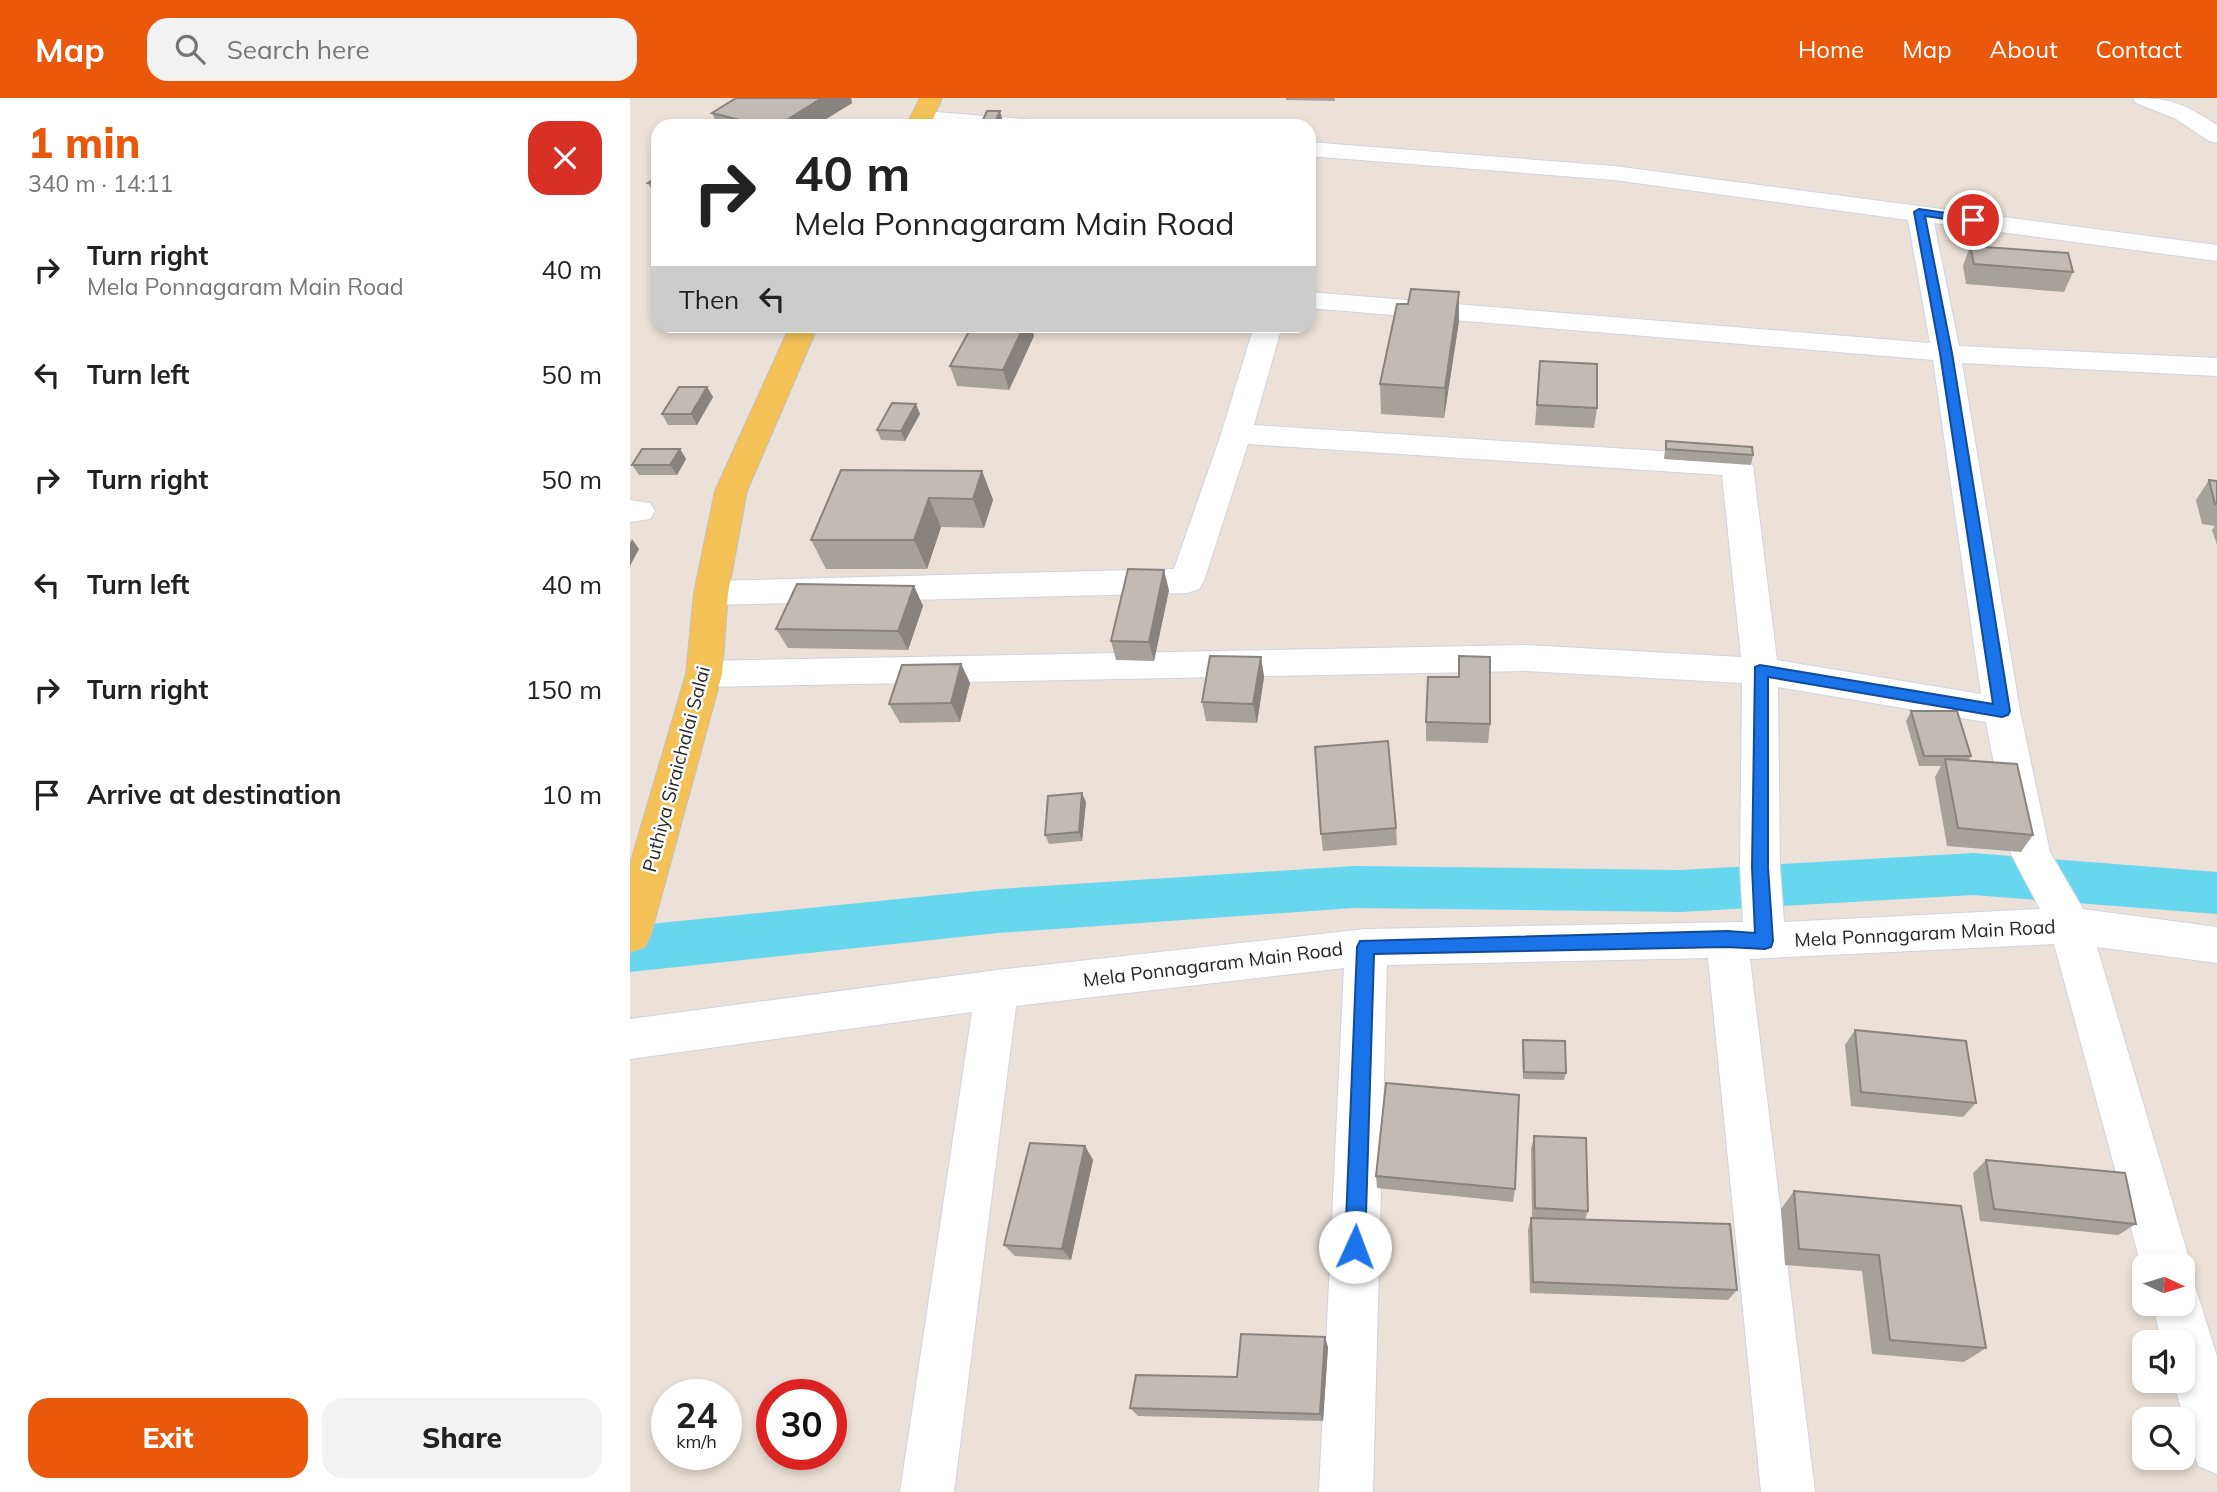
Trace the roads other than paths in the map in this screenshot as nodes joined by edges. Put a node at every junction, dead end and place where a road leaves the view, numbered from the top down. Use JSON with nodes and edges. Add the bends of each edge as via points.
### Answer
{"nodes":[{"id":1,"x":2144,"y":98,"type":"edge"},
{"id":2,"x":924,"y":114,"type":"edge"},
{"id":3,"x":965,"y":119,"type":"edge"},
{"id":4,"x":2217,"y":136,"type":"edge"},
{"id":5,"x":1316,"y":150,"type":"edge"},
{"id":6,"x":1919,"y":212,"type":"junction"},
{"id":7,"x":2217,"y":254,"type":"edge"},
{"id":8,"x":1316,"y":301,"type":"edge"},
{"id":9,"x":801,"y":333,"type":"edge"},
{"id":10,"x":1266,"y":333,"type":"edge"},
{"id":11,"x":1946,"y":354,"type":"junction"},
{"id":12,"x":2217,"y":367,"type":"edge"},
{"id":13,"x":1236,"y":434,"type":"junction"},
{"id":14,"x":711,"y":593,"type":"junction"},
{"id":15,"x":1760,"y":671,"type":"junction"},
{"id":16,"x":704,"y":674,"type":"junction"},
{"id":17,"x":2002,"y":711,"type":"junction"},
{"id":18,"x":2065,"y":914,"type":"junction"},
{"id":19,"x":636,"y":918,"type":"edge"},
{"id":20,"x":1752,"y":933,"type":"junction"},
{"id":21,"x":2217,"y":945,"type":"edge"},
{"id":22,"x":1366,"y":947,"type":"junction"},
{"id":23,"x":997,"y":989,"type":"junction"},
{"id":24,"x":630,"y":1039,"type":"edge"},
{"id":25,"x":2163,"y":1253,"type":"edge"},
{"id":26,"x":2180,"y":1316,"type":"edge"},
{"id":27,"x":2217,"y":1447,"type":"edge"},
{"id":28,"x":927,"y":1492,"type":"edge"},
{"id":29,"x":1346,"y":1492,"type":"edge"},
{"id":30,"x":1788,"y":1492,"type":"edge"}],
"edges":[{"from":1,"to":4,"type":"street","via":[[2184,114]]},
{"from":2,"to":3,"type":"street"},
{"from":5,"to":6,"type":"street","via":[[1614,173]]},
{"from":6,"to":7,"type":"street"},
{"from":6,"to":11,"type":"street"},
{"from":8,"to":11,"type":"street"},
{"from":9,"to":14,"type":"main road","name":"Puthiya Siraichalai Salai","via":[[731,491]]},
{"from":10,"to":13,"type":"street"},
{"from":11,"to":12,"type":"street"},
{"from":11,"to":17,"type":"street"},
{"from":13,"to":14,"type":"street","via":[[1187,581]]},
{"from":13,"to":15,"type":"street","via":[[1737,466]]},
{"from":14,"to":16,"type":"main road","name":"Puthiya Siraichalai Salai"},
{"from":15,"to":16,"type":"street","via":[[1526,658]]},
{"from":15,"to":17,"type":"street"},
{"from":15,"to":20,"type":"street","via":[[1760,867]]},
{"from":16,"to":19,"type":"main road","name":"Puthiya Siraichalai Salai"},
{"from":17,"to":18,"type":"street","via":[[2031,853]]},
{"from":18,"to":20,"type":"street","name":"Mela Ponnagaram Main Road"},
{"from":18,"to":21,"type":"street","name":"Mela Ponnagaram Main Road"},
{"from":18,"to":25,"type":"street"},
{"from":20,"to":22,"type":"street","name":"Mela Ponnagaram Main Road"},
{"from":20,"to":30,"type":"street"},
{"from":22,"to":23,"type":"street","name":"Mela Ponnagaram Main Road"},
{"from":22,"to":29,"type":"street"},
{"from":23,"to":24,"type":"street","name":"Mela Ponnagaram Main Road"},
{"from":23,"to":28,"type":"street"},
{"from":26,"to":27,"type":"street"}]}
